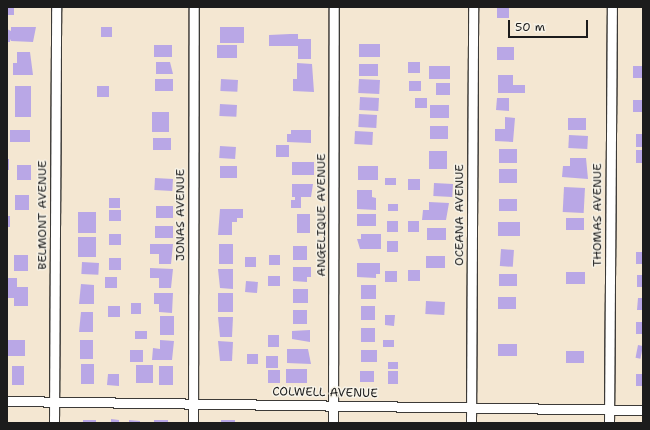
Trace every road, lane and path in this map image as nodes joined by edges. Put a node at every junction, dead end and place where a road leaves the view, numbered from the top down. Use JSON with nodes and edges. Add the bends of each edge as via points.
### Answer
{"nodes":[{"id":1,"x":56,"y":7,"type":"edge"},
{"id":2,"x":194,"y":7,"type":"edge"},
{"id":3,"x":334,"y":7,"type":"edge"},
{"id":4,"x":473,"y":7,"type":"edge"},
{"id":5,"x":612,"y":7,"type":"edge"},
{"id":6,"x":7,"y":401,"type":"edge"},
{"id":7,"x":54,"y":402,"type":"junction"},
{"id":8,"x":193,"y":403,"type":"junction"},
{"id":9,"x":333,"y":405,"type":"junction"},
{"id":10,"x":471,"y":408,"type":"junction"},
{"id":11,"x":610,"y":409,"type":"junction"},
{"id":12,"x":643,"y":410,"type":"edge"},
{"id":13,"x":54,"y":423,"type":"edge"},
{"id":14,"x":193,"y":423,"type":"edge"},
{"id":15,"x":333,"y":423,"type":"edge"},
{"id":16,"x":471,"y":423,"type":"edge"},
{"id":17,"x":609,"y":423,"type":"edge"}],
"edges":[{"from":1,"to":7,"type":"street","name":"BELMONT AVENUE"},
{"from":2,"to":8,"type":"street","name":"JONAS AVENUE"},
{"from":3,"to":9,"type":"street","name":"ANGELIQUE AVENUE"},
{"from":4,"to":10,"type":"street","name":"OCEANA AVENUE"},
{"from":5,"to":11,"type":"street","name":"THOMAS AVENUE"},
{"from":6,"to":7,"type":"street","name":"COLWELL AVENUE"},
{"from":7,"to":8,"type":"street","name":"COLWELL AVENUE"},
{"from":7,"to":13,"type":"street","name":"BELMONT AVENUE"},
{"from":8,"to":9,"type":"street","name":"COLWELL AVENUE"},
{"from":8,"to":14,"type":"street","name":"JONAS AVENUE"},
{"from":9,"to":10,"type":"street","name":"COLWELL AVENUE"},
{"from":9,"to":15,"type":"street","name":"ANGELIQUE AVENUE"},
{"from":10,"to":11,"type":"street","name":"COLWELL AVENUE"},
{"from":10,"to":16,"type":"street","name":"OCEANA AVENUE"},
{"from":11,"to":12,"type":"street","name":"COLWELL AVENUE"},
{"from":11,"to":17,"type":"street","name":"THOMAS AVENUE"}]}
